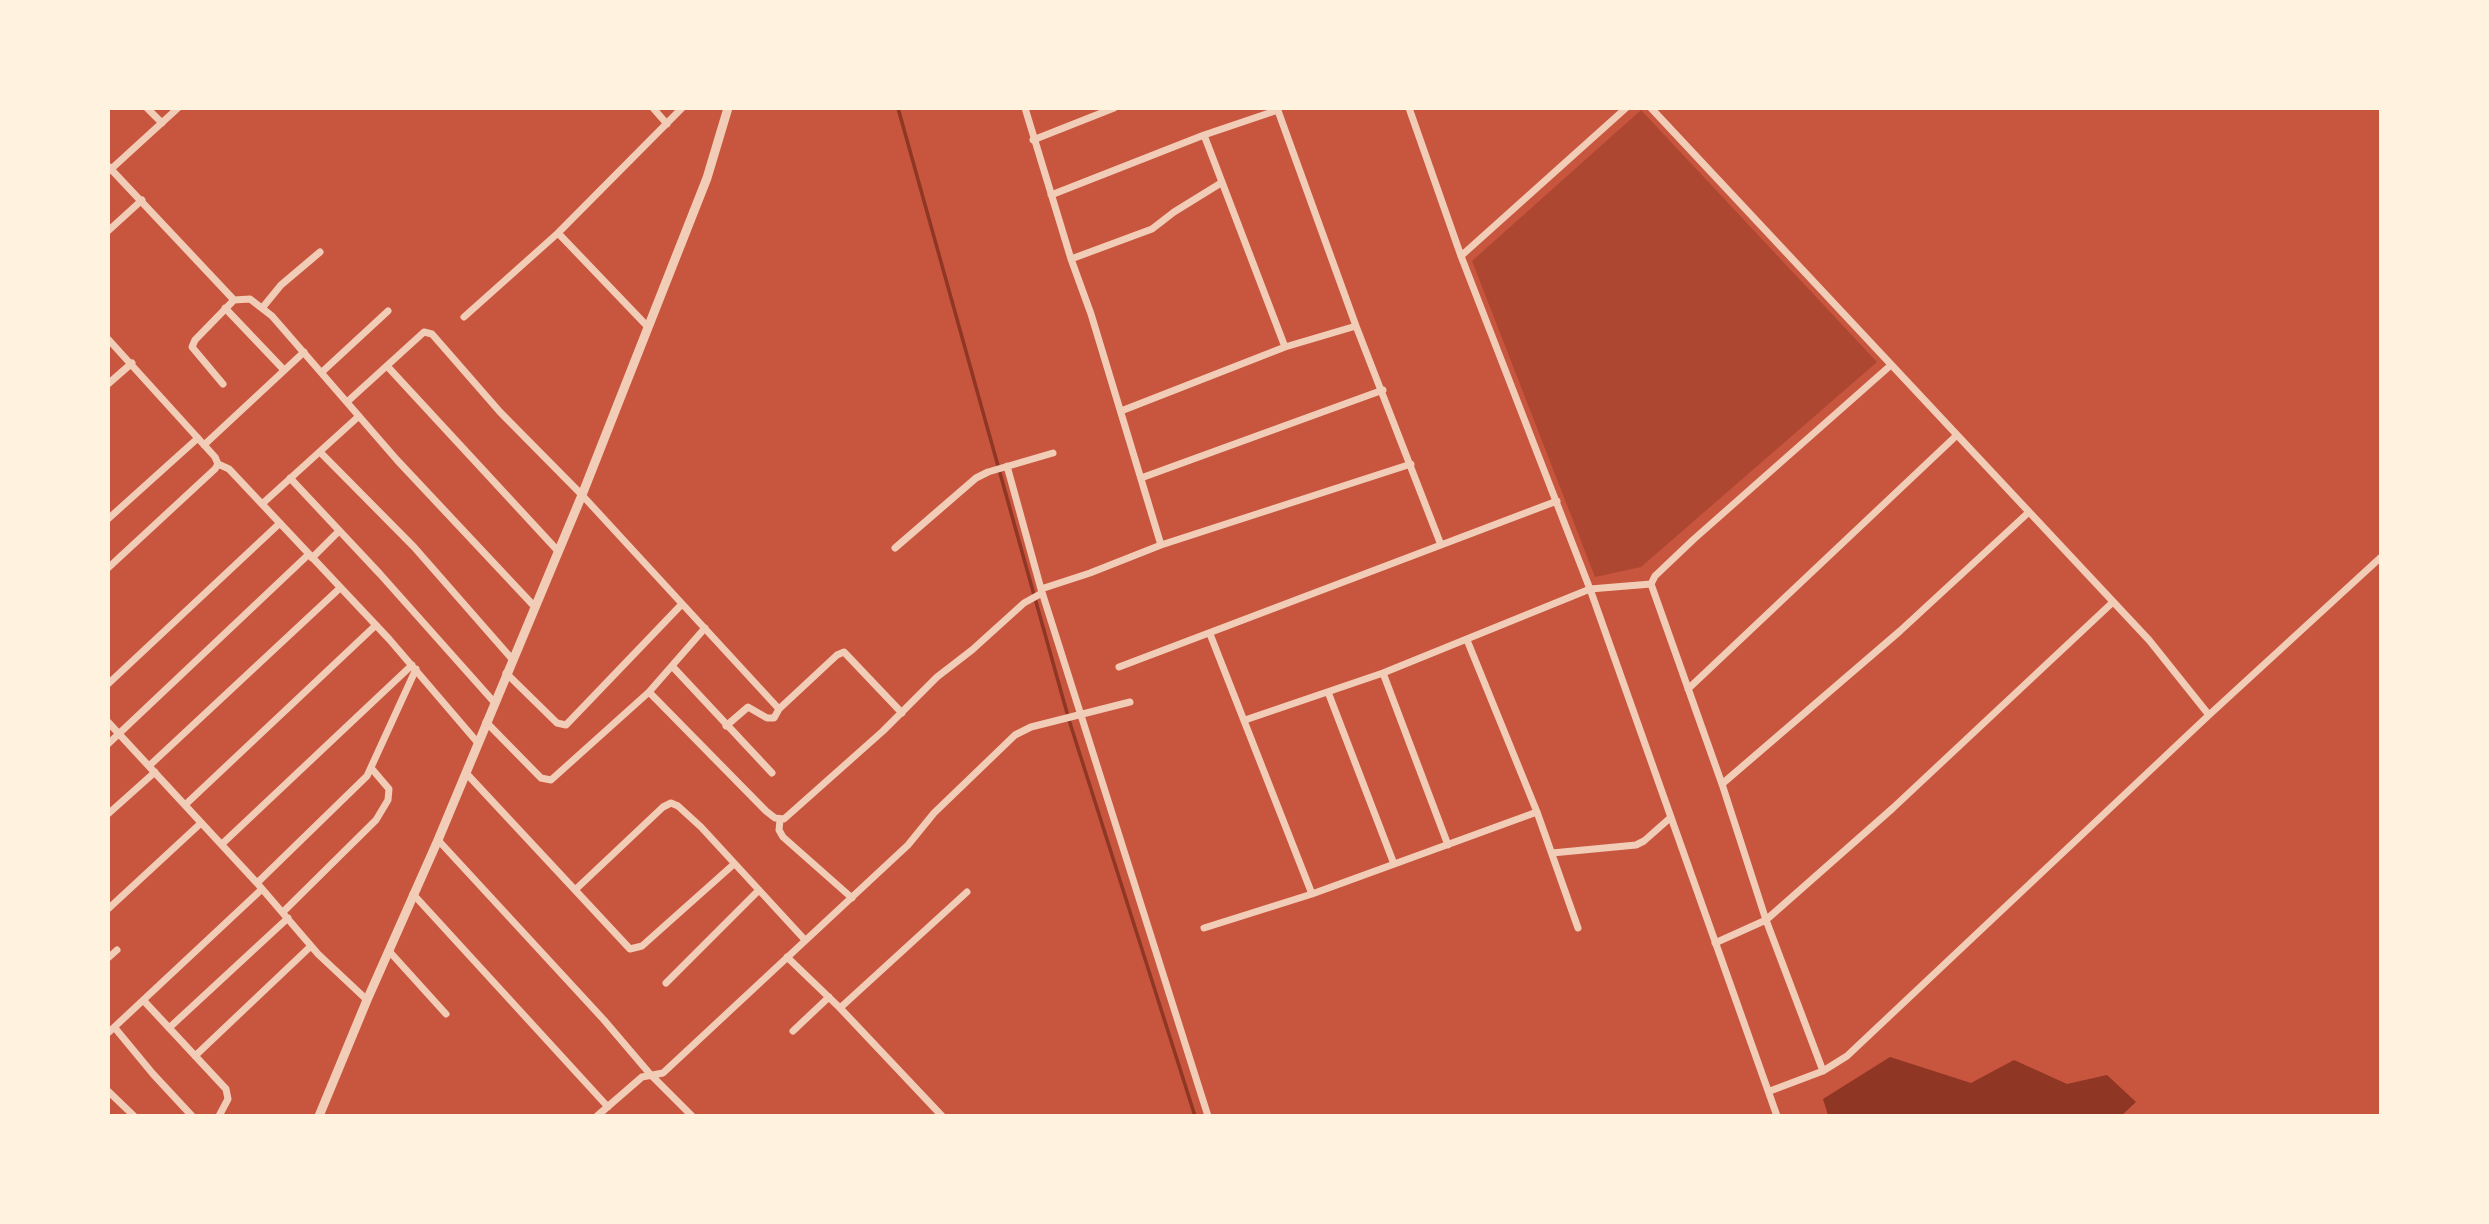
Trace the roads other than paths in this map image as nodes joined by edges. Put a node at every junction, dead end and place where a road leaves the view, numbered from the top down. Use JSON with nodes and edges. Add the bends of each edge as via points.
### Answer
{"nodes":[{"id":1,"x":147,"y":108,"type":"edge"},
{"id":2,"x":178,"y":108,"type":"edge"},
{"id":3,"x":653,"y":108,"type":"edge"},
{"id":4,"x":682,"y":108,"type":"edge"},
{"id":5,"x":728,"y":108,"type":"edge"},
{"id":6,"x":1025,"y":108,"type":"edge"},
{"id":7,"x":1114,"y":108,"type":"edge"},
{"id":8,"x":1409,"y":108,"type":"edge"},
{"id":9,"x":1626,"y":108,"type":"edge"},
{"id":10,"x":1651,"y":108,"type":"edge"},
{"id":11,"x":1278,"y":109,"type":"edge"},
{"id":12,"x":162,"y":123,"type":"junction"},
{"id":13,"x":667,"y":124,"type":"junction"},
{"id":14,"x":1204,"y":135,"type":"junction"},
{"id":15,"x":1033,"y":139,"type":"junction"},
{"id":16,"x":110,"y":169,"type":"edge"},
{"id":17,"x":1221,"y":183,"type":"junction"},
{"id":18,"x":1051,"y":195,"type":"junction"},
{"id":19,"x":142,"y":200,"type":"junction"},
{"id":20,"x":108,"y":232,"type":"edge"},
{"id":21,"x":558,"y":233,"type":"junction"},
{"id":22,"x":320,"y":252,"type":"dead end"},
{"id":23,"x":1461,"y":256,"type":"junction"},
{"id":24,"x":1071,"y":259,"type":"junction"},
{"id":25,"x":234,"y":300,"type":"junction"},
{"id":26,"x":263,"y":307,"type":"junction"},
{"id":27,"x":225,"y":308,"type":"junction"},
{"id":28,"x":388,"y":311,"type":"dead end"},
{"id":29,"x":464,"y":317,"type":"dead end"},
{"id":30,"x":1356,"y":326,"type":"junction"},
{"id":31,"x":648,"y":327,"type":"junction"},
{"id":32,"x":108,"y":339,"type":"edge"},
{"id":33,"x":1285,"y":348,"type":"junction"},
{"id":34,"x":304,"y":352,"type":"junction"},
{"id":35,"x":132,"y":363,"type":"junction"},
{"id":36,"x":1891,"y":365,"type":"junction"},
{"id":37,"x":387,"y":366,"type":"junction"},
{"id":38,"x":284,"y":370,"type":"junction"},
{"id":39,"x":322,"y":373,"type":"junction"},
{"id":40,"x":108,"y":384,"type":"edge"},
{"id":41,"x":223,"y":384,"type":"dead end"},
{"id":42,"x":1383,"y":390,"type":"junction"},
{"id":43,"x":347,"y":402,"type":"junction"},
{"id":44,"x":1121,"y":411,"type":"junction"},
{"id":45,"x":359,"y":416,"type":"junction"},
{"id":46,"x":1957,"y":435,"type":"junction"},
{"id":47,"x":198,"y":438,"type":"junction"},
{"id":48,"x":204,"y":445,"type":"junction"},
{"id":49,"x":320,"y":452,"type":"junction"},
{"id":50,"x":1053,"y":453,"type":"dead end"},
{"id":51,"x":218,"y":464,"type":"junction"},
{"id":52,"x":1411,"y":464,"type":"junction"},
{"id":53,"x":1005,"y":467,"type":"junction"},
{"id":54,"x":290,"y":478,"type":"junction"},
{"id":55,"x":1141,"y":478,"type":"junction"},
{"id":56,"x":582,"y":495,"type":"junction"},
{"id":57,"x":1557,"y":502,"type":"junction"},
{"id":58,"x":262,"y":503,"type":"junction"},
{"id":59,"x":2029,"y":512,"type":"junction"},
{"id":60,"x":108,"y":519,"type":"edge"},
{"id":61,"x":281,"y":523,"type":"junction"},
{"id":62,"x":340,"y":531,"type":"junction"},
{"id":63,"x":1161,"y":545,"type":"junction"},
{"id":64,"x":1441,"y":545,"type":"junction"},
{"id":65,"x":895,"y":548,"type":"dead end"},
{"id":66,"x":558,"y":551,"type":"junction"},
{"id":67,"x":311,"y":556,"type":"junction"},
{"id":68,"x":2381,"y":558,"type":"edge"},
{"id":69,"x":108,"y":568,"type":"edge"},
{"id":70,"x":1651,"y":584,"type":"junction"},
{"id":71,"x":340,"y":588,"type":"junction"},
{"id":72,"x":1590,"y":589,"type":"junction"},
{"id":73,"x":1037,"y":594,"type":"junction"},
{"id":74,"x":2113,"y":602,"type":"junction"},
{"id":75,"x":682,"y":604,"type":"junction"},
{"id":76,"x":534,"y":606,"type":"junction"},
{"id":77,"x":376,"y":625,"type":"junction"},
{"id":78,"x":705,"y":628,"type":"junction"},
{"id":79,"x":1210,"y":634,"type":"junction"},
{"id":80,"x":1466,"y":640,"type":"junction"},
{"id":81,"x":512,"y":659,"type":"junction"},
{"id":82,"x":672,"y":666,"type":"junction"},
{"id":83,"x":414,"y":667,"type":"junction"},
{"id":84,"x":1119,"y":667,"type":"dead end"},
{"id":85,"x":506,"y":673,"type":"junction"},
{"id":86,"x":1383,"y":673,"type":"junction"},
{"id":87,"x":108,"y":684,"type":"edge"},
{"id":88,"x":1688,"y":689,"type":"junction"},
{"id":89,"x":649,"y":692,"type":"junction"},
{"id":90,"x":1328,"y":692,"type":"junction"},
{"id":91,"x":494,"y":702,"type":"junction"},
{"id":92,"x":1130,"y":702,"type":"dead end"},
{"id":93,"x":779,"y":709,"type":"junction"},
{"id":94,"x":902,"y":713,"type":"junction"},
{"id":95,"x":2209,"y":715,"type":"junction"},
{"id":96,"x":1078,"y":716,"type":"junction"},
{"id":97,"x":1245,"y":720,"type":"junction"},
{"id":98,"x":108,"y":722,"type":"edge"},
{"id":99,"x":486,"y":722,"type":"junction"},
{"id":100,"x":726,"y":726,"type":"junction"},
{"id":101,"x":119,"y":734,"type":"junction"},
{"id":102,"x":478,"y":743,"type":"junction"},
{"id":103,"x":108,"y":744,"type":"edge"},
{"id":104,"x":152,"y":769,"type":"junction"},
{"id":105,"x":372,"y":769,"type":"junction"},
{"id":106,"x":466,"y":773,"type":"junction"},
{"id":107,"x":772,"y":773,"type":"dead end"},
{"id":108,"x":1722,"y":784,"type":"junction"},
{"id":109,"x":185,"y":805,"type":"junction"},
{"id":110,"x":1538,"y":812,"type":"junction"},
{"id":111,"x":108,"y":814,"type":"edge"},
{"id":112,"x":1670,"y":818,"type":"junction"},
{"id":113,"x":780,"y":820,"type":"junction"},
{"id":114,"x":201,"y":823,"type":"junction"},
{"id":115,"x":438,"y":839,"type":"junction"},
{"id":116,"x":222,"y":844,"type":"junction"},
{"id":117,"x":1448,"y":845,"type":"junction"},
{"id":118,"x":1552,"y":853,"type":"junction"},
{"id":119,"x":734,"y":864,"type":"junction"},
{"id":120,"x":1394,"y":864,"type":"junction"},
{"id":121,"x":259,"y":886,"type":"junction"},
{"id":122,"x":575,"y":890,"type":"junction"},
{"id":123,"x":759,"y":890,"type":"junction"},
{"id":124,"x":967,"y":892,"type":"dead end"},
{"id":125,"x":413,"y":894,"type":"junction"},
{"id":126,"x":1312,"y":894,"type":"junction"},
{"id":127,"x":852,"y":898,"type":"junction"},
{"id":128,"x":108,"y":909,"type":"edge"},
{"id":129,"x":285,"y":915,"type":"junction"},
{"id":130,"x":1766,"y":920,"type":"junction"},
{"id":131,"x":1204,"y":928,"type":"dead end"},
{"id":132,"x":1578,"y":928,"type":"dead end"},
{"id":133,"x":805,"y":940,"type":"junction"},
{"id":134,"x":1715,"y":943,"type":"junction"},
{"id":135,"x":311,"y":946,"type":"junction"},
{"id":136,"x":117,"y":950,"type":"dead end"},
{"id":137,"x":389,"y":951,"type":"junction"},
{"id":138,"x":787,"y":957,"type":"junction"},
{"id":139,"x":108,"y":958,"type":"edge"},
{"id":140,"x":666,"y":983,"type":"dead end"},
{"id":141,"x":829,"y":997,"type":"junction"},
{"id":142,"x":367,"y":1000,"type":"junction"},
{"id":143,"x":144,"y":1001,"type":"junction"},
{"id":144,"x":840,"y":1008,"type":"junction"},
{"id":145,"x":446,"y":1014,"type":"dead end"},
{"id":146,"x":169,"y":1028,"type":"junction"},
{"id":147,"x":112,"y":1031,"type":"edge"},
{"id":148,"x":793,"y":1031,"type":"dead end"},
{"id":149,"x":195,"y":1056,"type":"junction"},
{"id":150,"x":1823,"y":1071,"type":"junction"},
{"id":151,"x":650,"y":1074,"type":"junction"},
{"id":152,"x":108,"y":1091,"type":"edge"},
{"id":153,"x":1770,"y":1091,"type":"junction"},
{"id":154,"x":607,"y":1107,"type":"junction"},
{"id":155,"x":134,"y":1115,"type":"edge"},
{"id":156,"x":192,"y":1115,"type":"edge"},
{"id":157,"x":219,"y":1115,"type":"edge"},
{"id":158,"x":319,"y":1115,"type":"edge"},
{"id":159,"x":597,"y":1115,"type":"edge"},
{"id":160,"x":692,"y":1115,"type":"edge"},
{"id":161,"x":942,"y":1115,"type":"edge"},
{"id":162,"x":1208,"y":1115,"type":"edge"},
{"id":163,"x":1777,"y":1115,"type":"edge"}],
"edges":[{"from":1,"to":12,"type":"street"},
{"from":2,"to":12,"type":"street"},
{"from":3,"to":13,"type":"street"},
{"from":4,"to":13,"type":"street"},
{"from":5,"to":31,"type":"street","via":[[707,178]]},
{"from":6,"to":15,"type":"street"},
{"from":7,"to":15,"type":"street"},
{"from":8,"to":23,"type":"street"},
{"from":9,"to":23,"type":"street"},
{"from":10,"to":36,"type":"street"},
{"from":11,"to":14,"type":"street"},
{"from":11,"to":30,"type":"street"},
{"from":12,"to":16,"type":"street"},
{"from":13,"to":21,"type":"street"},
{"from":14,"to":17,"type":"street"},
{"from":14,"to":18,"type":"street"},
{"from":15,"to":18,"type":"street"},
{"from":16,"to":19,"type":"street"},
{"from":17,"to":24,"type":"street","via":[[1152,229]]},
{"from":17,"to":33,"type":"street"},
{"from":18,"to":24,"type":"street"},
{"from":19,"to":20,"type":"street"},
{"from":19,"to":25,"type":"street"},
{"from":21,"to":29,"type":"street"},
{"from":21,"to":31,"type":"street"},
{"from":22,"to":26,"type":"street"},
{"from":23,"to":57,"type":"street"},
{"from":24,"to":44,"type":"street"},
{"from":25,"to":26,"type":"street","via":[[250,299]]},
{"from":25,"to":27,"type":"street"},
{"from":26,"to":34,"type":"street"},
{"from":27,"to":38,"type":"street"},
{"from":27,"to":41,"type":"street","via":[[192,347]]},
{"from":28,"to":39,"type":"street"},
{"from":30,"to":33,"type":"street"},
{"from":30,"to":42,"type":"street"},
{"from":31,"to":56,"type":"street"},
{"from":32,"to":35,"type":"street"},
{"from":33,"to":44,"type":"street"},
{"from":34,"to":38,"type":"street"},
{"from":34,"to":39,"type":"street"},
{"from":35,"to":40,"type":"street"},
{"from":35,"to":47,"type":"street"},
{"from":36,"to":46,"type":"street"},
{"from":36,"to":70,"type":"street","via":[[1694,539]]},
{"from":37,"to":43,"type":"street"},
{"from":37,"to":56,"type":"street","via":[[424,332],[432,334]]},
{"from":37,"to":66,"type":"street"},
{"from":38,"to":48,"type":"street"},
{"from":39,"to":43,"type":"street"},
{"from":42,"to":52,"type":"street"},
{"from":42,"to":55,"type":"street"},
{"from":43,"to":45,"type":"street"},
{"from":44,"to":55,"type":"street"},
{"from":45,"to":49,"type":"street"},
{"from":45,"to":76,"type":"street"},
{"from":46,"to":59,"type":"street"},
{"from":46,"to":88,"type":"street"},
{"from":47,"to":48,"type":"street"},
{"from":47,"to":60,"type":"street"},
{"from":48,"to":51,"type":"street"},
{"from":49,"to":54,"type":"street"},
{"from":49,"to":81,"type":"street","via":[[415,547]]},
{"from":50,"to":53,"type":"street"},
{"from":51,"to":58,"type":"street","via":[[229,468]]},
{"from":51,"to":69,"type":"street"},
{"from":52,"to":63,"type":"street"},
{"from":52,"to":64,"type":"street"},
{"from":53,"to":65,"type":"street","via":[[962,488]]},
{"from":53,"to":73,"type":"street"},
{"from":54,"to":58,"type":"street"},
{"from":54,"to":62,"type":"street"},
{"from":55,"to":63,"type":"street"},
{"from":56,"to":66,"type":"street"},
{"from":56,"to":75,"type":"street"},
{"from":57,"to":64,"type":"street"},
{"from":57,"to":72,"type":"street"},
{"from":58,"to":61,"type":"street"},
{"from":59,"to":74,"type":"street"},
{"from":59,"to":108,"type":"street","via":[[1900,631]]},
{"from":61,"to":67,"type":"street"},
{"from":61,"to":87,"type":"street"},
{"from":62,"to":67,"type":"street"},
{"from":62,"to":91,"type":"street"},
{"from":63,"to":73,"type":"street"},
{"from":64,"to":79,"type":"street"},
{"from":66,"to":76,"type":"street"},
{"from":67,"to":71,"type":"street"},
{"from":67,"to":101,"type":"street"},
{"from":68,"to":95,"type":"street"},
{"from":70,"to":72,"type":"street"},
{"from":70,"to":88,"type":"street"},
{"from":71,"to":77,"type":"street"},
{"from":71,"to":104,"type":"street"},
{"from":72,"to":80,"type":"street"},
{"from":72,"to":112,"type":"street"},
{"from":73,"to":94,"type":"street","via":[[937,677]]},
{"from":73,"to":96,"type":"street"},
{"from":74,"to":95,"type":"street","via":[[2150,640]]},
{"from":74,"to":130,"type":"street"},
{"from":75,"to":78,"type":"street"},
{"from":75,"to":85,"type":"street","via":[[566,725],[557,723]]},
{"from":76,"to":81,"type":"street"},
{"from":77,"to":83,"type":"street"},
{"from":77,"to":109,"type":"street"},
{"from":78,"to":82,"type":"street"},
{"from":78,"to":93,"type":"street"},
{"from":79,"to":84,"type":"street"},
{"from":79,"to":97,"type":"street"},
{"from":80,"to":86,"type":"street"},
{"from":80,"to":110,"type":"street"},
{"from":81,"to":85,"type":"street"},
{"from":82,"to":89,"type":"street"},
{"from":82,"to":100,"type":"street"},
{"from":83,"to":102,"type":"street"},
{"from":83,"to":105,"type":"street"},
{"from":83,"to":116,"type":"street"},
{"from":85,"to":91,"type":"street"},
{"from":86,"to":90,"type":"street"},
{"from":86,"to":117,"type":"street"},
{"from":88,"to":108,"type":"street"},
{"from":89,"to":99,"type":"street","via":[[548,781]]},
{"from":89,"to":113,"type":"street"},
{"from":90,"to":97,"type":"street"},
{"from":90,"to":120,"type":"street"},
{"from":91,"to":99,"type":"street"},
{"from":92,"to":96,"type":"street"},
{"from":93,"to":94,"type":"street","via":[[844,652]]},
{"from":93,"to":100,"type":"street","via":[[769,719],[748,708]]},
{"from":94,"to":113,"type":"street","via":[[796,811]]},
{"from":95,"to":150,"type":"street","via":[[1847,1056]]},
{"from":96,"to":127,"type":"street","via":[[1022,730],[1008,741]]},
{"from":96,"to":162,"type":"street"},
{"from":97,"to":126,"type":"street"},
{"from":98,"to":101,"type":"street"},
{"from":99,"to":102,"type":"street"},
{"from":100,"to":107,"type":"street"},
{"from":101,"to":103,"type":"street"},
{"from":101,"to":104,"type":"street"},
{"from":102,"to":106,"type":"street"},
{"from":104,"to":109,"type":"street"},
{"from":104,"to":111,"type":"street"},
{"from":105,"to":121,"type":"street"},
{"from":105,"to":129,"type":"street","via":[[389,789],[388,800],[376,820]]},
{"from":106,"to":115,"type":"street"},
{"from":106,"to":122,"type":"street"},
{"from":108,"to":130,"type":"street"},
{"from":109,"to":114,"type":"street"},
{"from":110,"to":117,"type":"street"},
{"from":110,"to":118,"type":"street"},
{"from":112,"to":118,"type":"street","via":[[1636,845]]},
{"from":112,"to":134,"type":"street"},
{"from":113,"to":127,"type":"street","via":[[783,837]]},
{"from":114,"to":116,"type":"street"},
{"from":114,"to":128,"type":"street"},
{"from":115,"to":125,"type":"street"},
{"from":115,"to":151,"type":"street"},
{"from":116,"to":121,"type":"street"},
{"from":117,"to":120,"type":"street"},
{"from":118,"to":132,"type":"street"},
{"from":119,"to":122,"type":"street","via":[[634,950]]},
{"from":119,"to":122,"type":"street","via":[[701,827],[671,803]]},
{"from":119,"to":123,"type":"street"},
{"from":120,"to":126,"type":"street"},
{"from":121,"to":129,"type":"street"},
{"from":121,"to":143,"type":"street"},
{"from":123,"to":133,"type":"street"},
{"from":123,"to":140,"type":"street"},
{"from":124,"to":144,"type":"street"},
{"from":125,"to":137,"type":"street"},
{"from":125,"to":154,"type":"street"},
{"from":126,"to":131,"type":"street"},
{"from":127,"to":133,"type":"street"},
{"from":129,"to":135,"type":"street"},
{"from":129,"to":146,"type":"street"},
{"from":130,"to":134,"type":"street"},
{"from":130,"to":150,"type":"street"},
{"from":133,"to":138,"type":"street"},
{"from":134,"to":153,"type":"street"},
{"from":135,"to":142,"type":"street"},
{"from":135,"to":149,"type":"street"},
{"from":136,"to":139,"type":"street"},
{"from":137,"to":142,"type":"street"},
{"from":137,"to":145,"type":"street"},
{"from":138,"to":141,"type":"street"},
{"from":138,"to":151,"type":"street","via":[[663,1073]]},
{"from":141,"to":144,"type":"street"},
{"from":141,"to":148,"type":"street"},
{"from":142,"to":158,"type":"street"},
{"from":143,"to":146,"type":"street"},
{"from":143,"to":147,"type":"street"},
{"from":144,"to":161,"type":"street"},
{"from":146,"to":149,"type":"street"},
{"from":147,"to":156,"type":"street"},
{"from":149,"to":157,"type":"street","via":[[228,1093]]},
{"from":150,"to":153,"type":"street"},
{"from":151,"to":154,"type":"street"},
{"from":151,"to":160,"type":"street"},
{"from":152,"to":155,"type":"street"},
{"from":153,"to":163,"type":"street"},
{"from":154,"to":159,"type":"street"}]}
